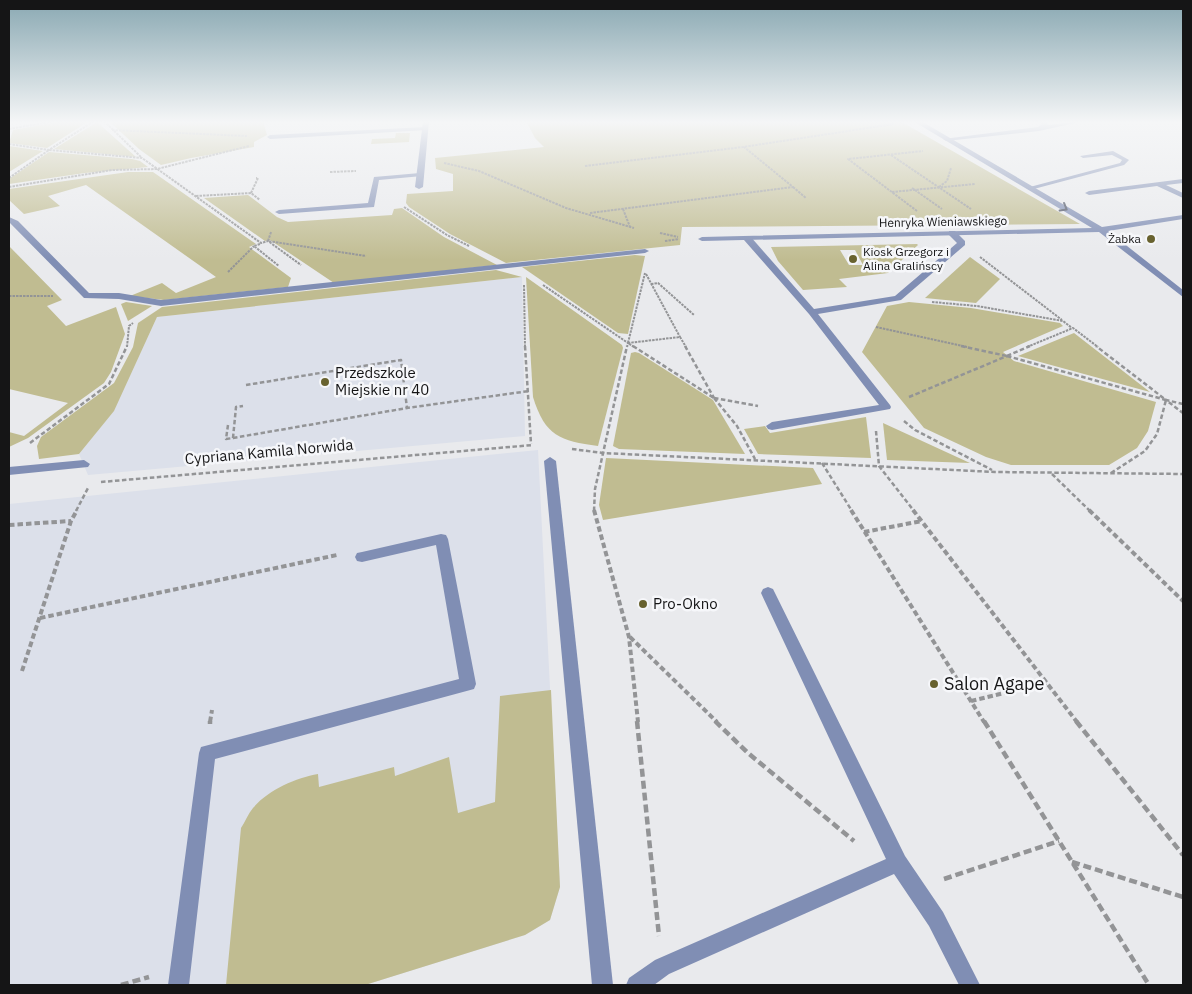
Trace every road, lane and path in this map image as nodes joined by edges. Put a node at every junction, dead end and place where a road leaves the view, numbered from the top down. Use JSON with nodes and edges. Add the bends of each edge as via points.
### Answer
{"nodes":[{"id":1,"x":24,"y":167,"type":"edge"},
{"id":2,"x":163,"y":167,"type":"edge"},
{"id":3,"x":421,"y":167,"type":"edge"},
{"id":4,"x":463,"y":167,"type":"edge"},
{"id":5,"x":768,"y":167,"type":"edge"},
{"id":6,"x":859,"y":167,"type":"edge"},
{"id":7,"x":909,"y":167,"type":"edge"},
{"id":8,"x":951,"y":167,"type":"edge"},
{"id":9,"x":994,"y":167,"type":"edge"},
{"id":10,"x":1110,"y":167,"type":"edge"},
{"id":11,"x":157,"y":169,"type":"junction"},
{"id":12,"x":420,"y":175,"type":"junction"},
{"id":13,"x":408,"y":176,"type":"junction"},
{"id":14,"x":9,"y":178,"type":"edge"},
{"id":15,"x":256,"y":178,"type":"dead end"},
{"id":16,"x":1015,"y":180,"type":"junction"},
{"id":17,"x":1183,"y":181,"type":"edge"},
{"id":18,"x":1158,"y":184,"type":"junction"},
{"id":19,"x":9,"y":186,"type":"edge"},
{"id":20,"x":418,"y":187,"type":"dead end"},
{"id":21,"x":793,"y":187,"type":"junction"},
{"id":22,"x":938,"y":187,"type":"junction"},
{"id":23,"x":1030,"y":188,"type":"junction"},
{"id":24,"x":914,"y":189,"type":"junction"},
{"id":25,"x":891,"y":192,"type":"junction"},
{"id":26,"x":251,"y":193,"type":"junction"},
{"id":27,"x":1089,"y":193,"type":"dead end"},
{"id":28,"x":196,"y":196,"type":"junction"},
{"id":29,"x":1183,"y":196,"type":"edge"},
{"id":30,"x":806,"y":198,"type":"dead end"},
{"id":31,"x":404,"y":207,"type":"junction"},
{"id":32,"x":399,"y":208,"type":"dead end"},
{"id":33,"x":944,"y":211,"type":"dead end"},
{"id":34,"x":973,"y":211,"type":"dead end"},
{"id":35,"x":279,"y":212,"type":"joint"},
{"id":36,"x":587,"y":214,"type":"junction"},
{"id":37,"x":1183,"y":217,"type":"edge"},
{"id":38,"x":9,"y":219,"type":"edge"},
{"id":39,"x":635,"y":228,"type":"dead end"},
{"id":40,"x":1100,"y":230,"type":"junction"},
{"id":41,"x":654,"y":232,"type":"dead end"},
{"id":42,"x":948,"y":233,"type":"junction"},
{"id":43,"x":747,"y":238,"type":"junction"},
{"id":44,"x":702,"y":239,"type":"dead end"},
{"id":45,"x":962,"y":243,"type":"junction"},
{"id":46,"x":645,"y":251,"type":"joint"},
{"id":47,"x":647,"y":265,"type":"dead end"},
{"id":48,"x":507,"y":266,"type":"junction"},
{"id":49,"x":645,"y":272,"type":"junction"},
{"id":50,"x":524,"y":273,"type":"junction"},
{"id":51,"x":651,"y":284,"type":"junction"},
{"id":52,"x":330,"y":286,"type":"junction"},
{"id":53,"x":1183,"y":294,"type":"edge"},
{"id":54,"x":9,"y":296,"type":"edge"},
{"id":55,"x":87,"y":296,"type":"junction"},
{"id":56,"x":898,"y":298,"type":"junction"},
{"id":57,"x":812,"y":312,"type":"junction"},
{"id":58,"x":694,"y":315,"type":"dead end"},
{"id":59,"x":1063,"y":321,"type":"junction"},
{"id":60,"x":871,"y":325,"type":"dead end"},
{"id":61,"x":1073,"y":328,"type":"junction"},
{"id":62,"x":680,"y":337,"type":"junction"},
{"id":63,"x":628,"y":343,"type":"junction"},
{"id":64,"x":127,"y":348,"type":"dead end"},
{"id":65,"x":1007,"y":356,"type":"junction"},
{"id":66,"x":246,"y":385,"type":"dead end"},
{"id":67,"x":530,"y":391,"type":"junction"},
{"id":68,"x":714,"y":398,"type":"junction"},
{"id":69,"x":1166,"y":400,"type":"junction"},
{"id":70,"x":1183,"y":404,"type":"edge"},
{"id":71,"x":243,"y":406,"type":"dead end"},
{"id":72,"x":886,"y":407,"type":"junction"},
{"id":73,"x":406,"y":408,"type":"junction"},
{"id":74,"x":1183,"y":413,"type":"edge"},
{"id":75,"x":228,"y":425,"type":"dead end"},
{"id":76,"x":772,"y":426,"type":"dead end"},
{"id":77,"x":233,"y":438,"type":"junction"},
{"id":78,"x":532,"y":444,"type":"junction"},
{"id":79,"x":540,"y":446,"type":"dead end"},
{"id":80,"x":23,"y":448,"type":"dead end"},
{"id":81,"x":567,"y":449,"type":"dead end"},
{"id":82,"x":603,"y":453,"type":"junction"},
{"id":83,"x":755,"y":460,"type":"junction"},
{"id":84,"x":550,"y":461,"type":"dead end"},
{"id":85,"x":822,"y":463,"type":"junction"},
{"id":86,"x":84,"y":464,"type":"dead end"},
{"id":87,"x":879,"y":466,"type":"junction"},
{"id":88,"x":9,"y":471,"type":"edge"},
{"id":89,"x":995,"y":472,"type":"junction"},
{"id":90,"x":1051,"y":473,"type":"junction"},
{"id":91,"x":1109,"y":474,"type":"junction"},
{"id":92,"x":1183,"y":474,"type":"edge"},
{"id":93,"x":99,"y":482,"type":"dead end"},
{"id":94,"x":84,"y":497,"type":"dead end"},
{"id":95,"x":71,"y":521,"type":"junction"},
{"id":96,"x":922,"y":521,"type":"junction"},
{"id":97,"x":9,"y":525,"type":"edge"},
{"id":98,"x":864,"y":532,"type":"junction"},
{"id":99,"x":362,"y":557,"type":"joint"},
{"id":100,"x":768,"y":593,"type":"dead end"},
{"id":101,"x":1183,"y":601,"type":"edge"},
{"id":102,"x":40,"y":618,"type":"junction"},
{"id":103,"x":629,"y":637,"type":"junction"},
{"id":104,"x":22,"y":671,"type":"dead end"},
{"id":105,"x":1046,"y":683,"type":"junction"},
{"id":106,"x":971,"y":701,"type":"junction"},
{"id":107,"x":1059,"y":842,"type":"junction"},
{"id":108,"x":1183,"y":856,"type":"edge"},
{"id":109,"x":898,"y":862,"type":"junction"},
{"id":110,"x":1072,"y":862,"type":"junction"},
{"id":111,"x":1183,"y":897,"type":"edge"},
{"id":112,"x":662,"y":967,"type":"junction"},
{"id":113,"x":178,"y":985,"type":"edge"},
{"id":114,"x":602,"y":985,"type":"edge"},
{"id":115,"x":636,"y":985,"type":"edge"},
{"id":116,"x":970,"y":985,"type":"edge"},
{"id":117,"x":1149,"y":985,"type":"edge"}],
"edges":[{"from":1,"to":14,"type":"path"},
{"from":2,"to":11,"type":"path"},
{"from":3,"to":12,"type":"street"},
{"from":4,"to":36,"type":"path"},
{"from":5,"to":21,"type":"path"},
{"from":6,"to":25,"type":"path"},
{"from":7,"to":22,"type":"path"},
{"from":8,"to":22,"type":"path","via":[[946,181]]},
{"from":9,"to":16,"type":"street"},
{"from":10,"to":23,"type":"street"},
{"from":11,"to":19,"type":"path","via":[[112,170]]},
{"from":11,"to":28,"type":"path"},
{"from":12,"to":13,"type":"street"},
{"from":12,"to":20,"type":"street"},
{"from":13,"to":31,"type":"path"},
{"from":13,"to":35,"type":"street","via":[[376,178],[371,205]]},
{"from":15,"to":26,"type":"path"},
{"from":16,"to":22,"type":"path"},
{"from":16,"to":23,"type":"street"},
{"from":17,"to":18,"type":"street"},
{"from":18,"to":27,"type":"street"},
{"from":18,"to":29,"type":"street"},
{"from":21,"to":30,"type":"path"},
{"from":21,"to":36,"type":"path"},
{"from":22,"to":24,"type":"path"},
{"from":22,"to":34,"type":"path"},
{"from":23,"to":40,"type":"street","one_way":true},
{"from":24,"to":25,"type":"path"},
{"from":24,"to":33,"type":"path"},
{"from":25,"to":42,"type":"path"},
{"from":26,"to":28,"type":"path"},
{"from":26,"to":35,"type":"path"},
{"from":28,"to":52,"type":"path","via":[[261,244],[268,241]]},
{"from":31,"to":32,"type":"path"},
{"from":31,"to":48,"type":"path","via":[[447,235]]},
{"from":36,"to":39,"type":"path"},
{"from":37,"to":40,"type":"street","name":"Henryka Wieniawskiego"},
{"from":38,"to":55,"type":"street"},
{"from":40,"to":42,"type":"street","name":"Henryka Wieniawskiego"},
{"from":40,"to":53,"type":"street"},
{"from":41,"to":46,"type":"path","via":[[682,239],[657,243]]},
{"from":42,"to":43,"type":"street","name":"Henryka Wieniawskiego"},
{"from":42,"to":45,"type":"street"},
{"from":43,"to":44,"type":"street","name":"Henryka Wieniawskiego"},
{"from":43,"to":57,"type":"street"},
{"from":45,"to":56,"type":"street"},
{"from":45,"to":59,"type":"path"},
{"from":46,"to":48,"type":"street"},
{"from":47,"to":49,"type":"path"},
{"from":48,"to":50,"type":"path"},
{"from":48,"to":52,"type":"street"},
{"from":49,"to":51,"type":"path"},
{"from":49,"to":63,"type":"path"},
{"from":50,"to":63,"type":"path"},
{"from":50,"to":67,"type":"path","via":[[525,356]]},
{"from":51,"to":58,"type":"path","via":[[658,283]]},
{"from":51,"to":62,"type":"path"},
{"from":52,"to":55,"type":"street","via":[[161,303],[119,296]]},
{"from":54,"to":55,"type":"path"},
{"from":56,"to":57,"type":"street"},
{"from":56,"to":59,"type":"path","via":[[977,306]]},
{"from":57,"to":72,"type":"street"},
{"from":59,"to":61,"type":"path"},
{"from":60,"to":65,"type":"path"},
{"from":61,"to":65,"type":"path"},
{"from":61,"to":69,"type":"path"},
{"from":62,"to":63,"type":"path"},
{"from":62,"to":68,"type":"path"},
{"from":63,"to":68,"type":"path"},
{"from":63,"to":82,"type":"path"},
{"from":64,"to":80,"type":"path","via":[[109,384]]},
{"from":65,"to":69,"type":"path"},
{"from":65,"to":72,"type":"path"},
{"from":66,"to":73,"type":"path","via":[[401,360]]},
{"from":67,"to":73,"type":"path"},
{"from":67,"to":78,"type":"path"},
{"from":68,"to":83,"type":"path","via":[[737,426]]},
{"from":69,"to":70,"type":"path"},
{"from":69,"to":74,"type":"path"},
{"from":69,"to":91,"type":"path","via":[[1157,434],[1145,451]]},
{"from":71,"to":77,"type":"path","via":[[236,407]]},
{"from":72,"to":76,"type":"street"},
{"from":72,"to":89,"type":"path","via":[[914,430]]},
{"from":73,"to":77,"type":"path"},
{"from":75,"to":77,"type":"path","via":[[226,439]]},
{"from":78,"to":79,"type":"path","name":"Cypriana Kamila Norwida"},
{"from":78,"to":93,"type":"path","name":"Cypriana Kamila Norwida"},
{"from":81,"to":82,"type":"path"},
{"from":82,"to":83,"type":"path"},
{"from":82,"to":103,"type":"path","via":[[593,507]]},
{"from":83,"to":85,"type":"path"},
{"from":84,"to":114,"type":"street"},
{"from":85,"to":87,"type":"path"},
{"from":85,"to":98,"type":"path"},
{"from":86,"to":88,"type":"street"},
{"from":87,"to":89,"type":"path"},
{"from":87,"to":96,"type":"path"},
{"from":89,"to":90,"type":"path"},
{"from":90,"to":91,"type":"path"},
{"from":90,"to":101,"type":"path"},
{"from":91,"to":92,"type":"path"},
{"from":94,"to":95,"type":"path"},
{"from":95,"to":97,"type":"path"},
{"from":95,"to":102,"type":"path"},
{"from":96,"to":98,"type":"path"},
{"from":96,"to":105,"type":"path"},
{"from":98,"to":106,"type":"path"},
{"from":99,"to":102,"type":"path","via":[[352,552]]},
{"from":99,"to":113,"type":"street","via":[[441,539],[468,684],[207,753]]},
{"from":100,"to":109,"type":"street"},
{"from":102,"to":104,"type":"path"},
{"from":103,"to":109,"type":"path","via":[[748,752],[849,839]]},
{"from":103,"to":112,"type":"path"},
{"from":105,"to":106,"type":"path"},
{"from":105,"to":108,"type":"path"},
{"from":106,"to":107,"type":"path"},
{"from":107,"to":109,"type":"path","via":[[939,880]]},
{"from":107,"to":110,"type":"path"},
{"from":109,"to":112,"type":"street"},
{"from":109,"to":116,"type":"street","via":[[936,919]]},
{"from":110,"to":111,"type":"path"},
{"from":110,"to":117,"type":"path"},
{"from":112,"to":115,"type":"street"}]}
